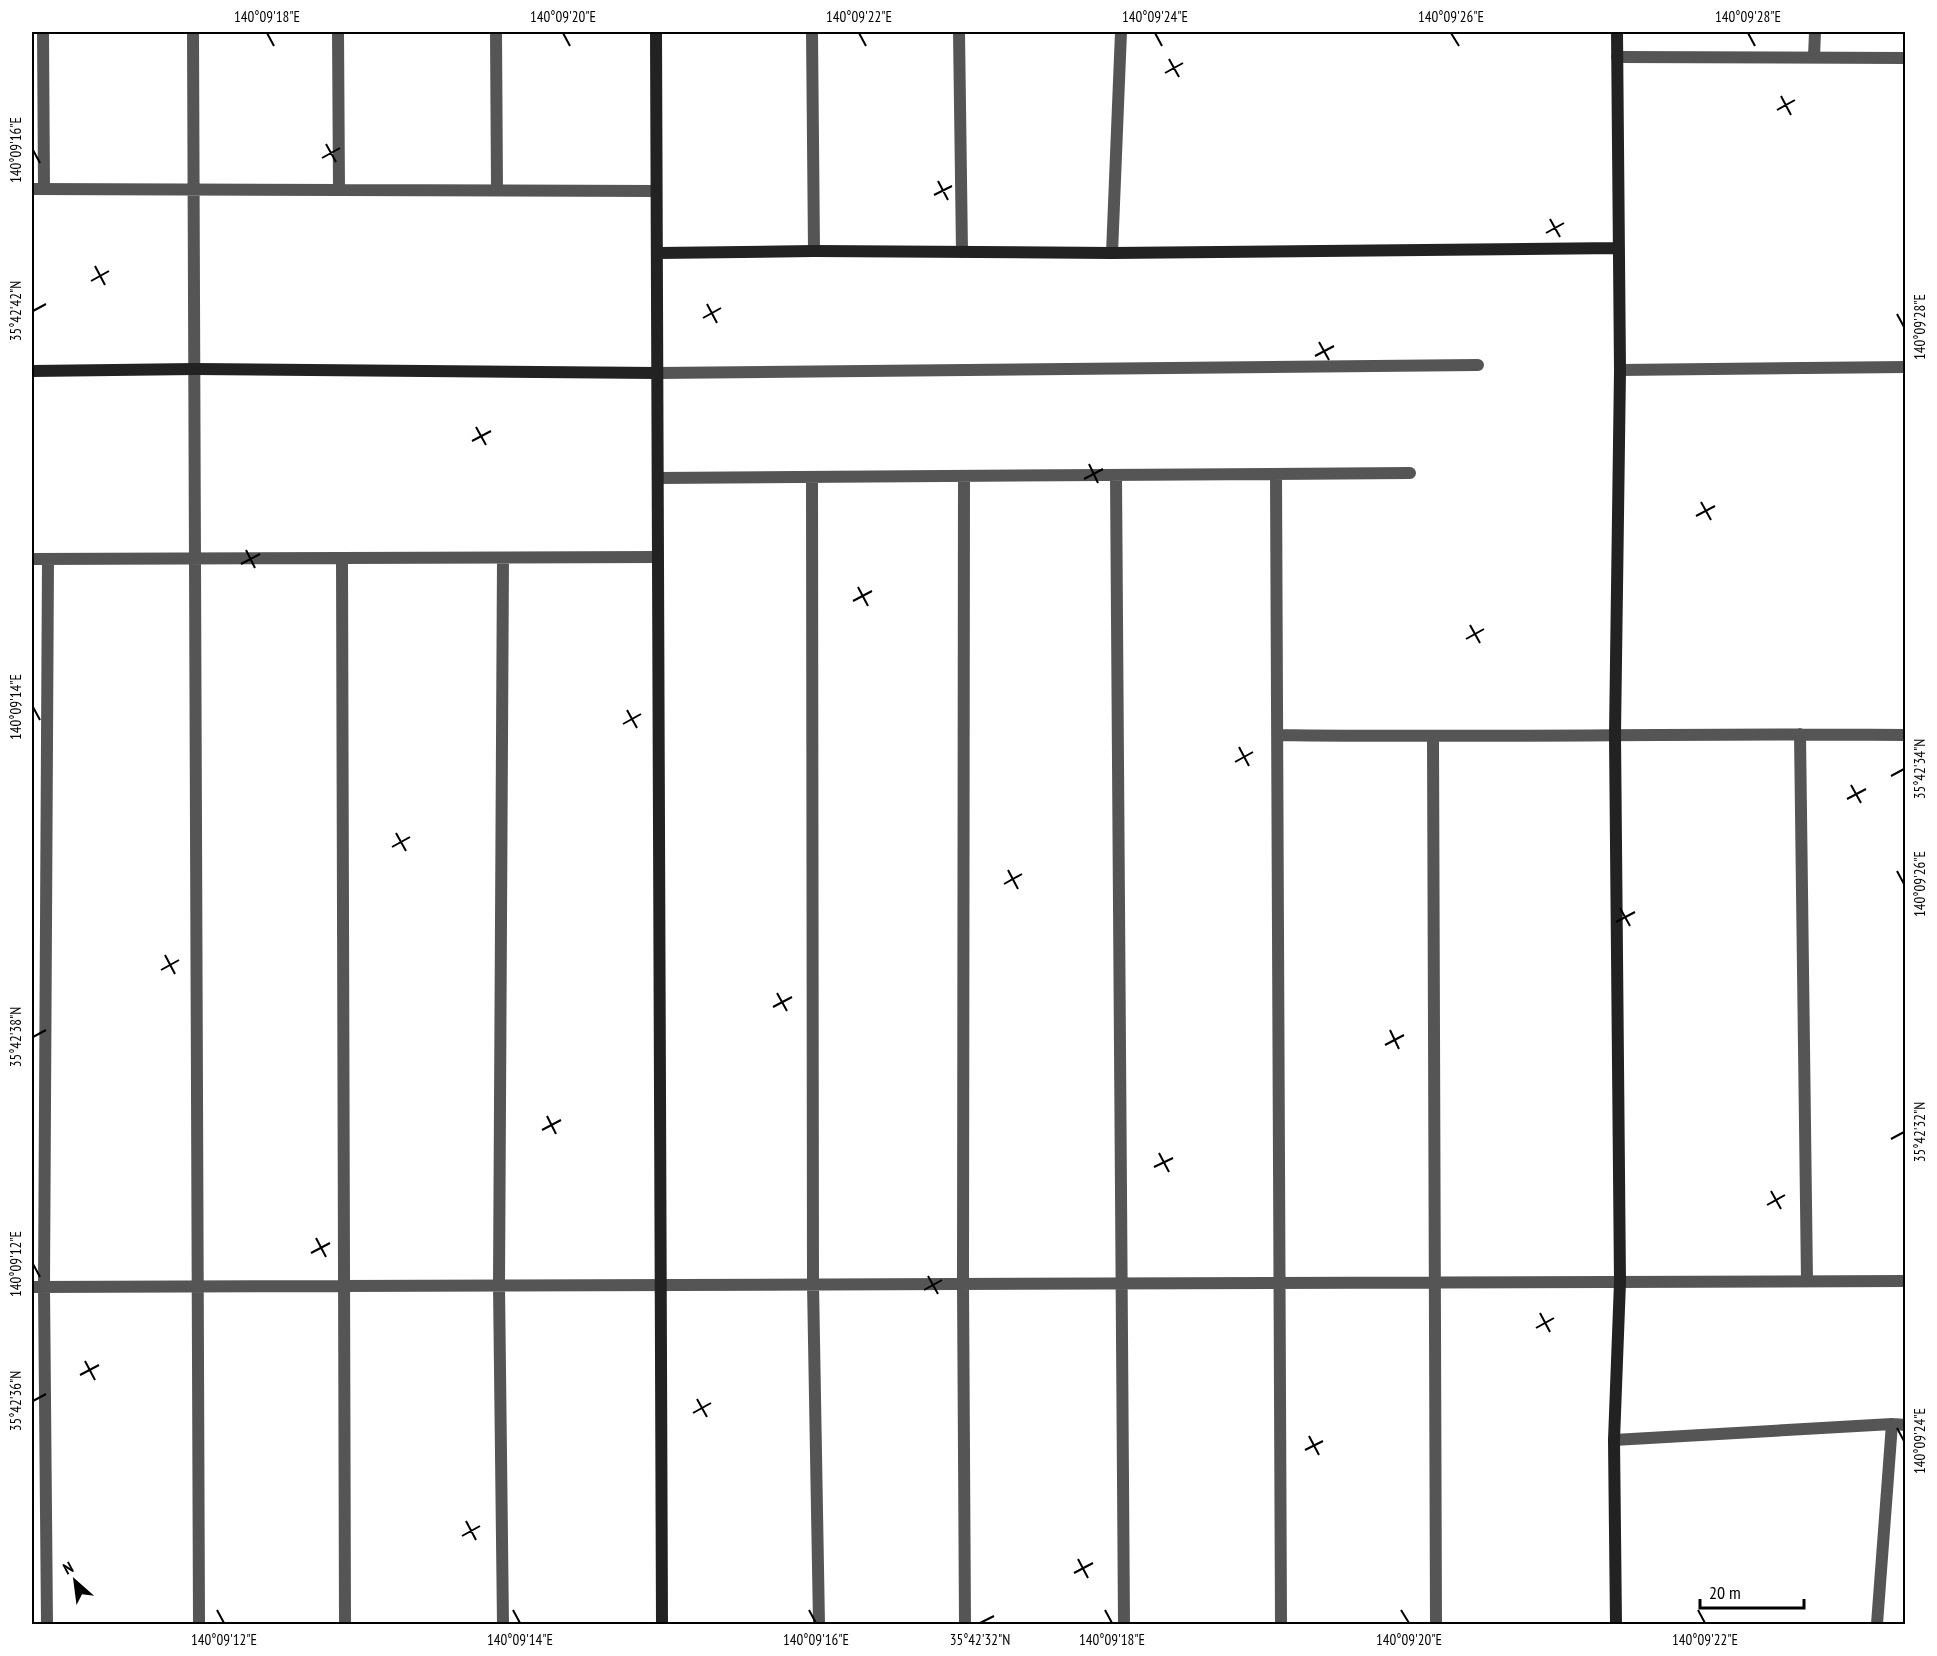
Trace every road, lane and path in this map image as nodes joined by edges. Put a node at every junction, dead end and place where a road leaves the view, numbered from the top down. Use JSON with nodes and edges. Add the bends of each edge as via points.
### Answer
{"nodes":[{"id":1,"x":43,"y":32,"type":"edge"},
{"id":2,"x":193,"y":32,"type":"edge"},
{"id":3,"x":338,"y":32,"type":"edge"},
{"id":4,"x":496,"y":32,"type":"edge"},
{"id":5,"x":656,"y":32,"type":"edge"},
{"id":6,"x":812,"y":32,"type":"edge"},
{"id":7,"x":959,"y":32,"type":"edge"},
{"id":8,"x":1121,"y":32,"type":"edge"},
{"id":9,"x":1617,"y":32,"type":"edge"},
{"id":10,"x":1815,"y":32,"type":"edge"},
{"id":11,"x":1617,"y":57,"type":"junction"},
{"id":12,"x":1815,"y":57,"type":"junction"},
{"id":13,"x":1905,"y":58,"type":"edge"},
{"id":14,"x":38,"y":189,"type":"edge"},
{"id":15,"x":194,"y":190,"type":"junction"},
{"id":16,"x":339,"y":190,"type":"junction"},
{"id":17,"x":497,"y":190,"type":"junction"},
{"id":18,"x":656,"y":191,"type":"junction"},
{"id":19,"x":1619,"y":248,"type":"junction"},
{"id":20,"x":814,"y":251,"type":"junction"},
{"id":21,"x":962,"y":252,"type":"junction"},
{"id":22,"x":1112,"y":253,"type":"junction"},
{"id":23,"x":658,"y":254,"type":"junction"},
{"id":24,"x":1479,"y":365,"type":"dead end"},
{"id":25,"x":1905,"y":367,"type":"edge"},
{"id":26,"x":195,"y":369,"type":"junction"},
{"id":27,"x":1620,"y":370,"type":"junction"},
{"id":28,"x":32,"y":371,"type":"edge"},
{"id":29,"x":657,"y":374,"type":"junction"},
{"id":30,"x":1410,"y":473,"type":"dead end"},
{"id":31,"x":1276,"y":474,"type":"junction"},
{"id":32,"x":1116,"y":475,"type":"junction"},
{"id":33,"x":964,"y":476,"type":"junction"},
{"id":34,"x":812,"y":477,"type":"junction"},
{"id":35,"x":658,"y":478,"type":"junction"},
{"id":36,"x":657,"y":557,"type":"junction"},
{"id":37,"x":342,"y":558,"type":"junction"},
{"id":38,"x":503,"y":558,"type":"junction"},
{"id":39,"x":48,"y":559,"type":"junction"},
{"id":40,"x":194,"y":559,"type":"junction"},
{"id":41,"x":32,"y":560,"type":"edge"},
{"id":42,"x":1800,"y":734,"type":"junction"},
{"id":43,"x":1277,"y":735,"type":"junction"},
{"id":44,"x":1615,"y":735,"type":"junction"},
{"id":45,"x":1905,"y":735,"type":"edge"},
{"id":46,"x":1433,"y":737,"type":"junction"},
{"id":47,"x":1807,"y":1281,"type":"junction"},
{"id":48,"x":1905,"y":1281,"type":"edge"},
{"id":49,"x":1434,"y":1282,"type":"junction"},
{"id":50,"x":1620,"y":1282,"type":"junction"},
{"id":51,"x":1123,"y":1283,"type":"junction"},
{"id":52,"x":1280,"y":1283,"type":"junction"},
{"id":53,"x":813,"y":1284,"type":"junction"},
{"id":54,"x":963,"y":1284,"type":"junction"},
{"id":55,"x":660,"y":1285,"type":"junction"},
{"id":56,"x":199,"y":1286,"type":"junction"},
{"id":57,"x":344,"y":1286,"type":"junction"},
{"id":58,"x":499,"y":1286,"type":"junction"},
{"id":59,"x":38,"y":1287,"type":"edge"},
{"id":60,"x":1892,"y":1424,"type":"junction"},
{"id":61,"x":1905,"y":1425,"type":"edge"},
{"id":62,"x":1614,"y":1440,"type":"junction"},
{"id":63,"x":47,"y":1624,"type":"edge"},
{"id":64,"x":199,"y":1624,"type":"edge"},
{"id":65,"x":345,"y":1624,"type":"edge"},
{"id":66,"x":503,"y":1624,"type":"edge"},
{"id":67,"x":662,"y":1624,"type":"edge"},
{"id":68,"x":819,"y":1624,"type":"edge"},
{"id":69,"x":964,"y":1624,"type":"edge"},
{"id":70,"x":1124,"y":1624,"type":"edge"},
{"id":71,"x":1281,"y":1624,"type":"edge"},
{"id":72,"x":1436,"y":1624,"type":"edge"},
{"id":73,"x":1616,"y":1624,"type":"edge"},
{"id":74,"x":1877,"y":1624,"type":"edge"}],
"edges":[{"from":1,"to":14,"type":"street"},
{"from":2,"to":15,"type":"street"},
{"from":3,"to":16,"type":"street"},
{"from":4,"to":17,"type":"street"},
{"from":5,"to":18,"type":"street"},
{"from":6,"to":20,"type":"street"},
{"from":7,"to":21,"type":"street"},
{"from":8,"to":22,"type":"street"},
{"from":9,"to":11,"type":"street"},
{"from":10,"to":12,"type":"street"},
{"from":11,"to":12,"type":"street"},
{"from":11,"to":19,"type":"street"},
{"from":12,"to":13,"type":"street"},
{"from":14,"to":15,"type":"street"},
{"from":15,"to":16,"type":"street"},
{"from":15,"to":26,"type":"street"},
{"from":16,"to":17,"type":"street"},
{"from":17,"to":18,"type":"street"},
{"from":18,"to":23,"type":"street"},
{"from":19,"to":22,"type":"street"},
{"from":19,"to":27,"type":"street"},
{"from":20,"to":21,"type":"street"},
{"from":20,"to":23,"type":"street"},
{"from":21,"to":22,"type":"street"},
{"from":23,"to":29,"type":"street"},
{"from":24,"to":29,"type":"street"},
{"from":25,"to":27,"type":"street"},
{"from":26,"to":28,"type":"street"},
{"from":26,"to":29,"type":"street"},
{"from":26,"to":40,"type":"street"},
{"from":27,"to":44,"type":"street"},
{"from":29,"to":35,"type":"street"},
{"from":30,"to":31,"type":"street"},
{"from":31,"to":32,"type":"street"},
{"from":31,"to":43,"type":"street"},
{"from":32,"to":33,"type":"street"},
{"from":32,"to":51,"type":"street"},
{"from":33,"to":34,"type":"street"},
{"from":33,"to":54,"type":"street"},
{"from":34,"to":35,"type":"street"},
{"from":34,"to":53,"type":"street"},
{"from":35,"to":36,"type":"street"},
{"from":36,"to":38,"type":"street"},
{"from":36,"to":55,"type":"street"},
{"from":37,"to":38,"type":"street"},
{"from":37,"to":40,"type":"street"},
{"from":37,"to":57,"type":"street"},
{"from":38,"to":58,"type":"street"},
{"from":39,"to":40,"type":"street"},
{"from":39,"to":41,"type":"street"},
{"from":39,"to":59,"type":"street"},
{"from":40,"to":56,"type":"street"},
{"from":42,"to":44,"type":"street"},
{"from":42,"to":45,"type":"street"},
{"from":42,"to":47,"type":"street"},
{"from":43,"to":46,"type":"street"},
{"from":43,"to":52,"type":"street"},
{"from":44,"to":46,"type":"street"},
{"from":44,"to":50,"type":"street"},
{"from":46,"to":49,"type":"street"},
{"from":47,"to":48,"type":"street"},
{"from":47,"to":50,"type":"street"},
{"from":49,"to":50,"type":"street"},
{"from":49,"to":52,"type":"street"},
{"from":49,"to":72,"type":"street"},
{"from":50,"to":62,"type":"street"},
{"from":51,"to":52,"type":"street"},
{"from":51,"to":54,"type":"street"},
{"from":51,"to":70,"type":"street"},
{"from":52,"to":71,"type":"street"},
{"from":53,"to":54,"type":"street"},
{"from":53,"to":55,"type":"street"},
{"from":53,"to":68,"type":"street"},
{"from":54,"to":69,"type":"street"},
{"from":55,"to":58,"type":"street"},
{"from":55,"to":67,"type":"street"},
{"from":56,"to":57,"type":"street"},
{"from":56,"to":59,"type":"street"},
{"from":56,"to":64,"type":"street"},
{"from":57,"to":58,"type":"street"},
{"from":57,"to":65,"type":"street"},
{"from":58,"to":66,"type":"street"},
{"from":59,"to":63,"type":"street"},
{"from":60,"to":61,"type":"street"},
{"from":60,"to":62,"type":"street"},
{"from":60,"to":74,"type":"street"},
{"from":62,"to":73,"type":"street"}]}
